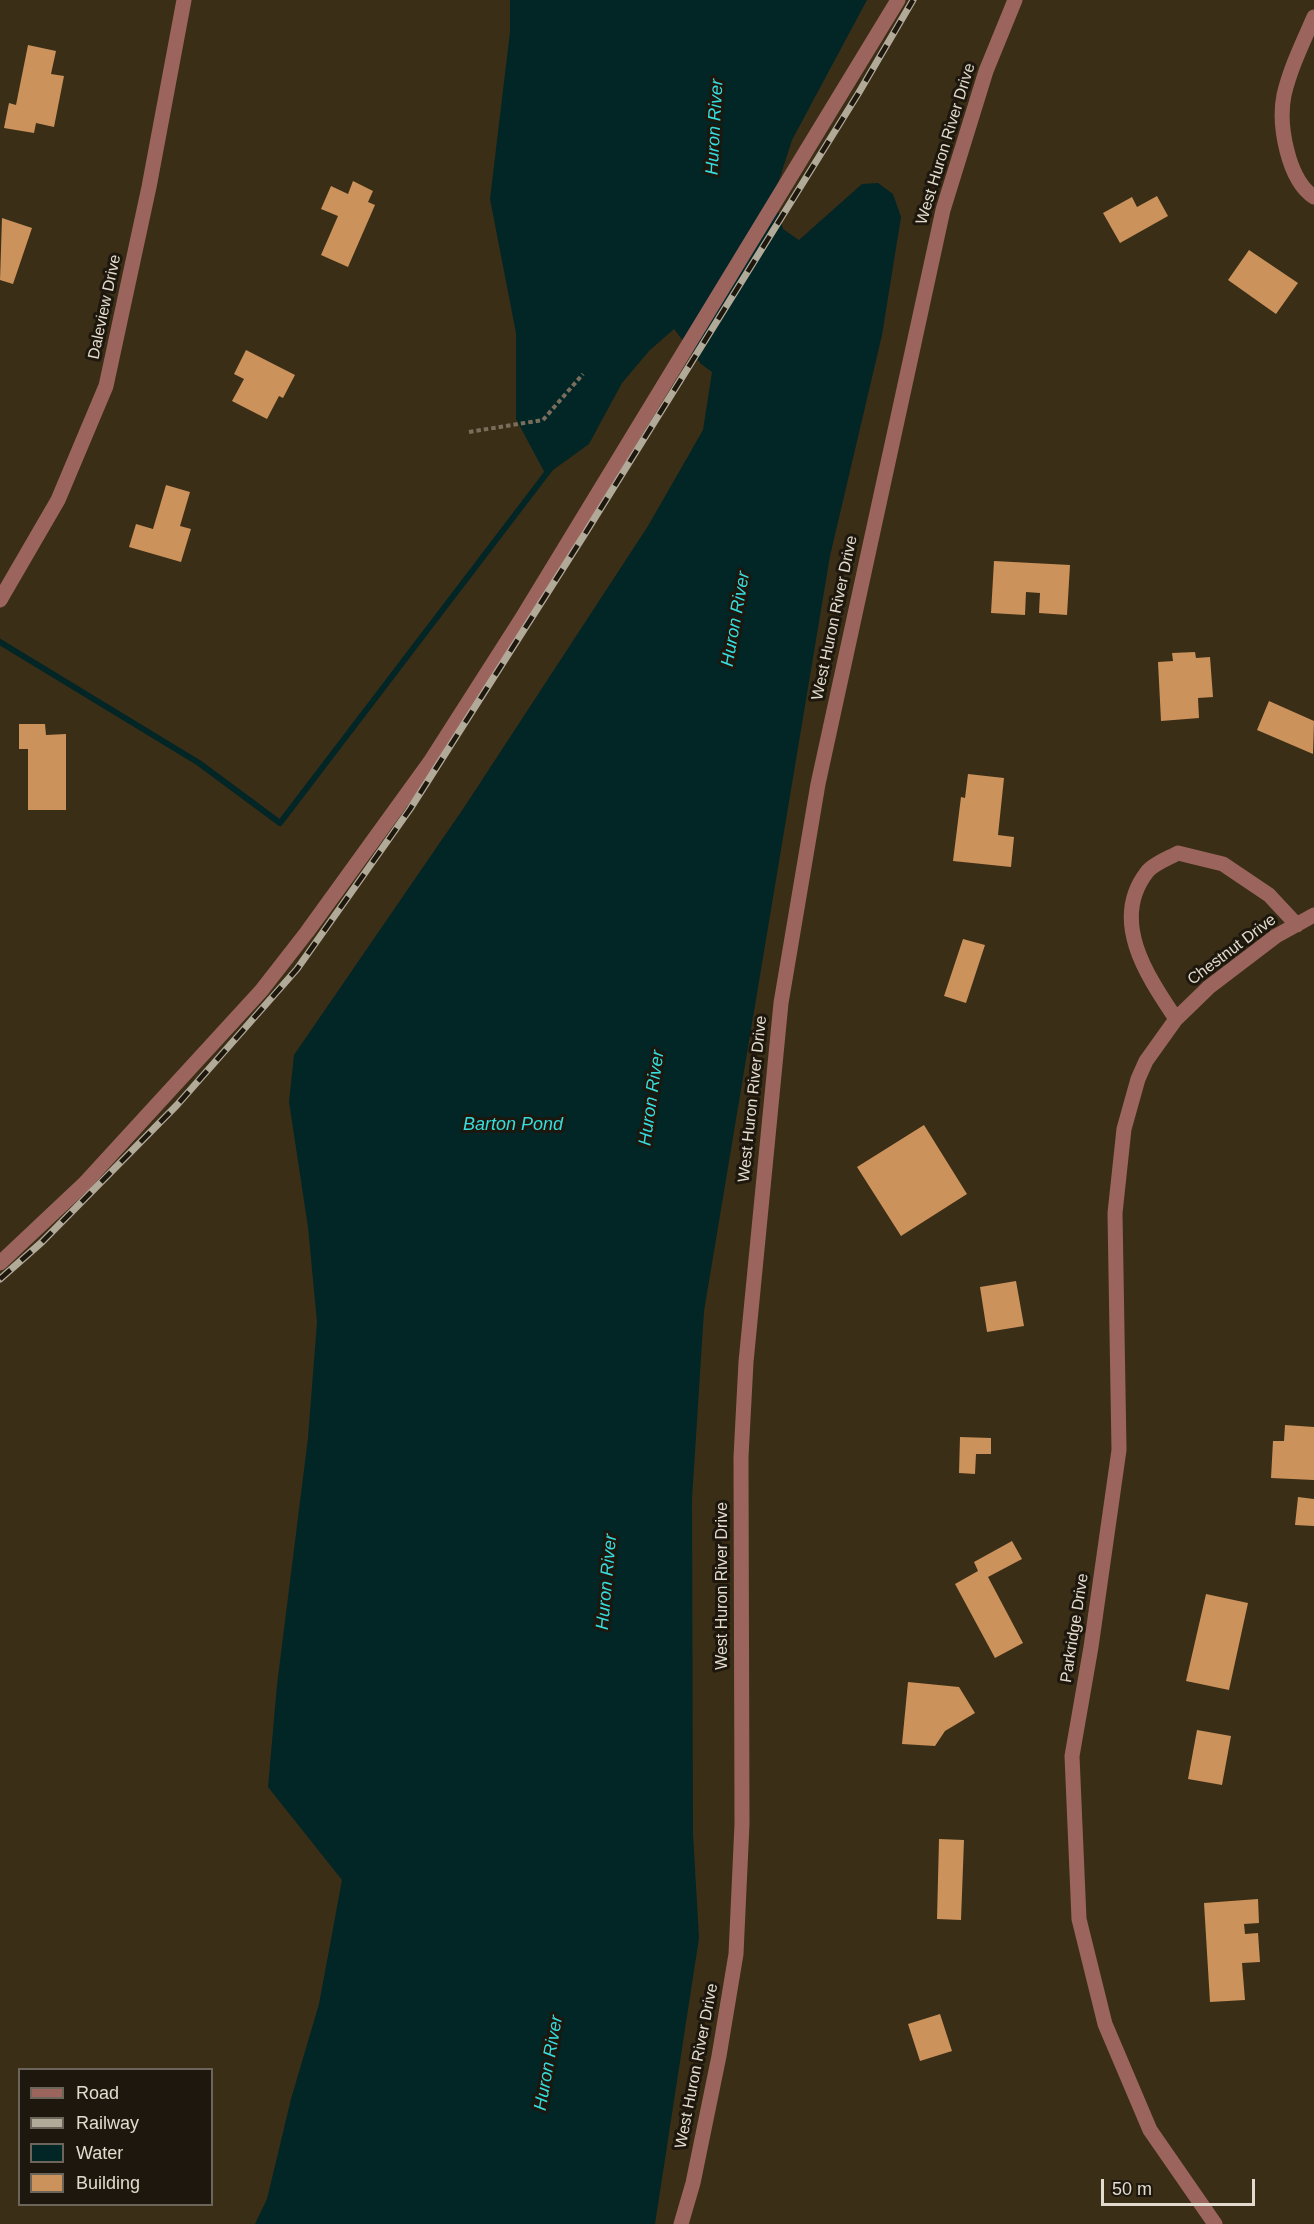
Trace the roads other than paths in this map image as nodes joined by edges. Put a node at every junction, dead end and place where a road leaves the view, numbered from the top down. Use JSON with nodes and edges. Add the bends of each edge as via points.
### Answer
{"nodes":[{"id":1,"x":184,"y":0,"type":"edge"},
{"id":2,"x":898,"y":0,"type":"edge"},
{"id":3,"x":1015,"y":0,"type":"edge"},
{"id":4,"x":1314,"y":17,"type":"edge"},
{"id":5,"x":1314,"y":198,"type":"edge"},
{"id":6,"x":0,"y":600,"type":"edge"},
{"id":7,"x":1314,"y":915,"type":"edge"},
{"id":8,"x":1297,"y":925,"type":"junction"},
{"id":9,"x":1176,"y":1019,"type":"junction"},
{"id":10,"x":0,"y":1263,"type":"edge"},
{"id":11,"x":681,"y":2224,"type":"edge"},
{"id":12,"x":1215,"y":2224,"type":"edge"}],
"edges":[{"from":1,"to":6,"type":"street","name":"Daleview Drive","via":[[106,386],[58,500]]},
{"from":2,"to":10,"type":"street","via":[[522,618],[430,762],[261,991],[84,1184]]},
{"from":3,"to":11,"type":"street","name":"West Huron River Drive","via":[[986,71],[943,210],[818,784],[781,1003],[746,1362],[741,1456],[742,1824],[736,1954],[719,2056]]},
{"from":4,"to":5,"type":"street","via":[[1284,97],[1286,150],[1304,190]]},
{"from":7,"to":8,"type":"street","name":"Chestnut Drive"},
{"from":8,"to":9,"type":"street","name":"Chestnut Drive","via":[[1275,936],[1209,987]]},
{"from":8,"to":9,"type":"street","via":[[1269,895],[1223,864],[1178,853],[1148,870],[1132,898],[1132,931],[1144,970]]},
{"from":9,"to":12,"type":"street","name":"Parkridge Drive","via":[[1146,1060],[1124,1129],[1115,1213],[1119,1450],[1072,1756],[1079,1919],[1105,2024],[1150,2130]]}]}
